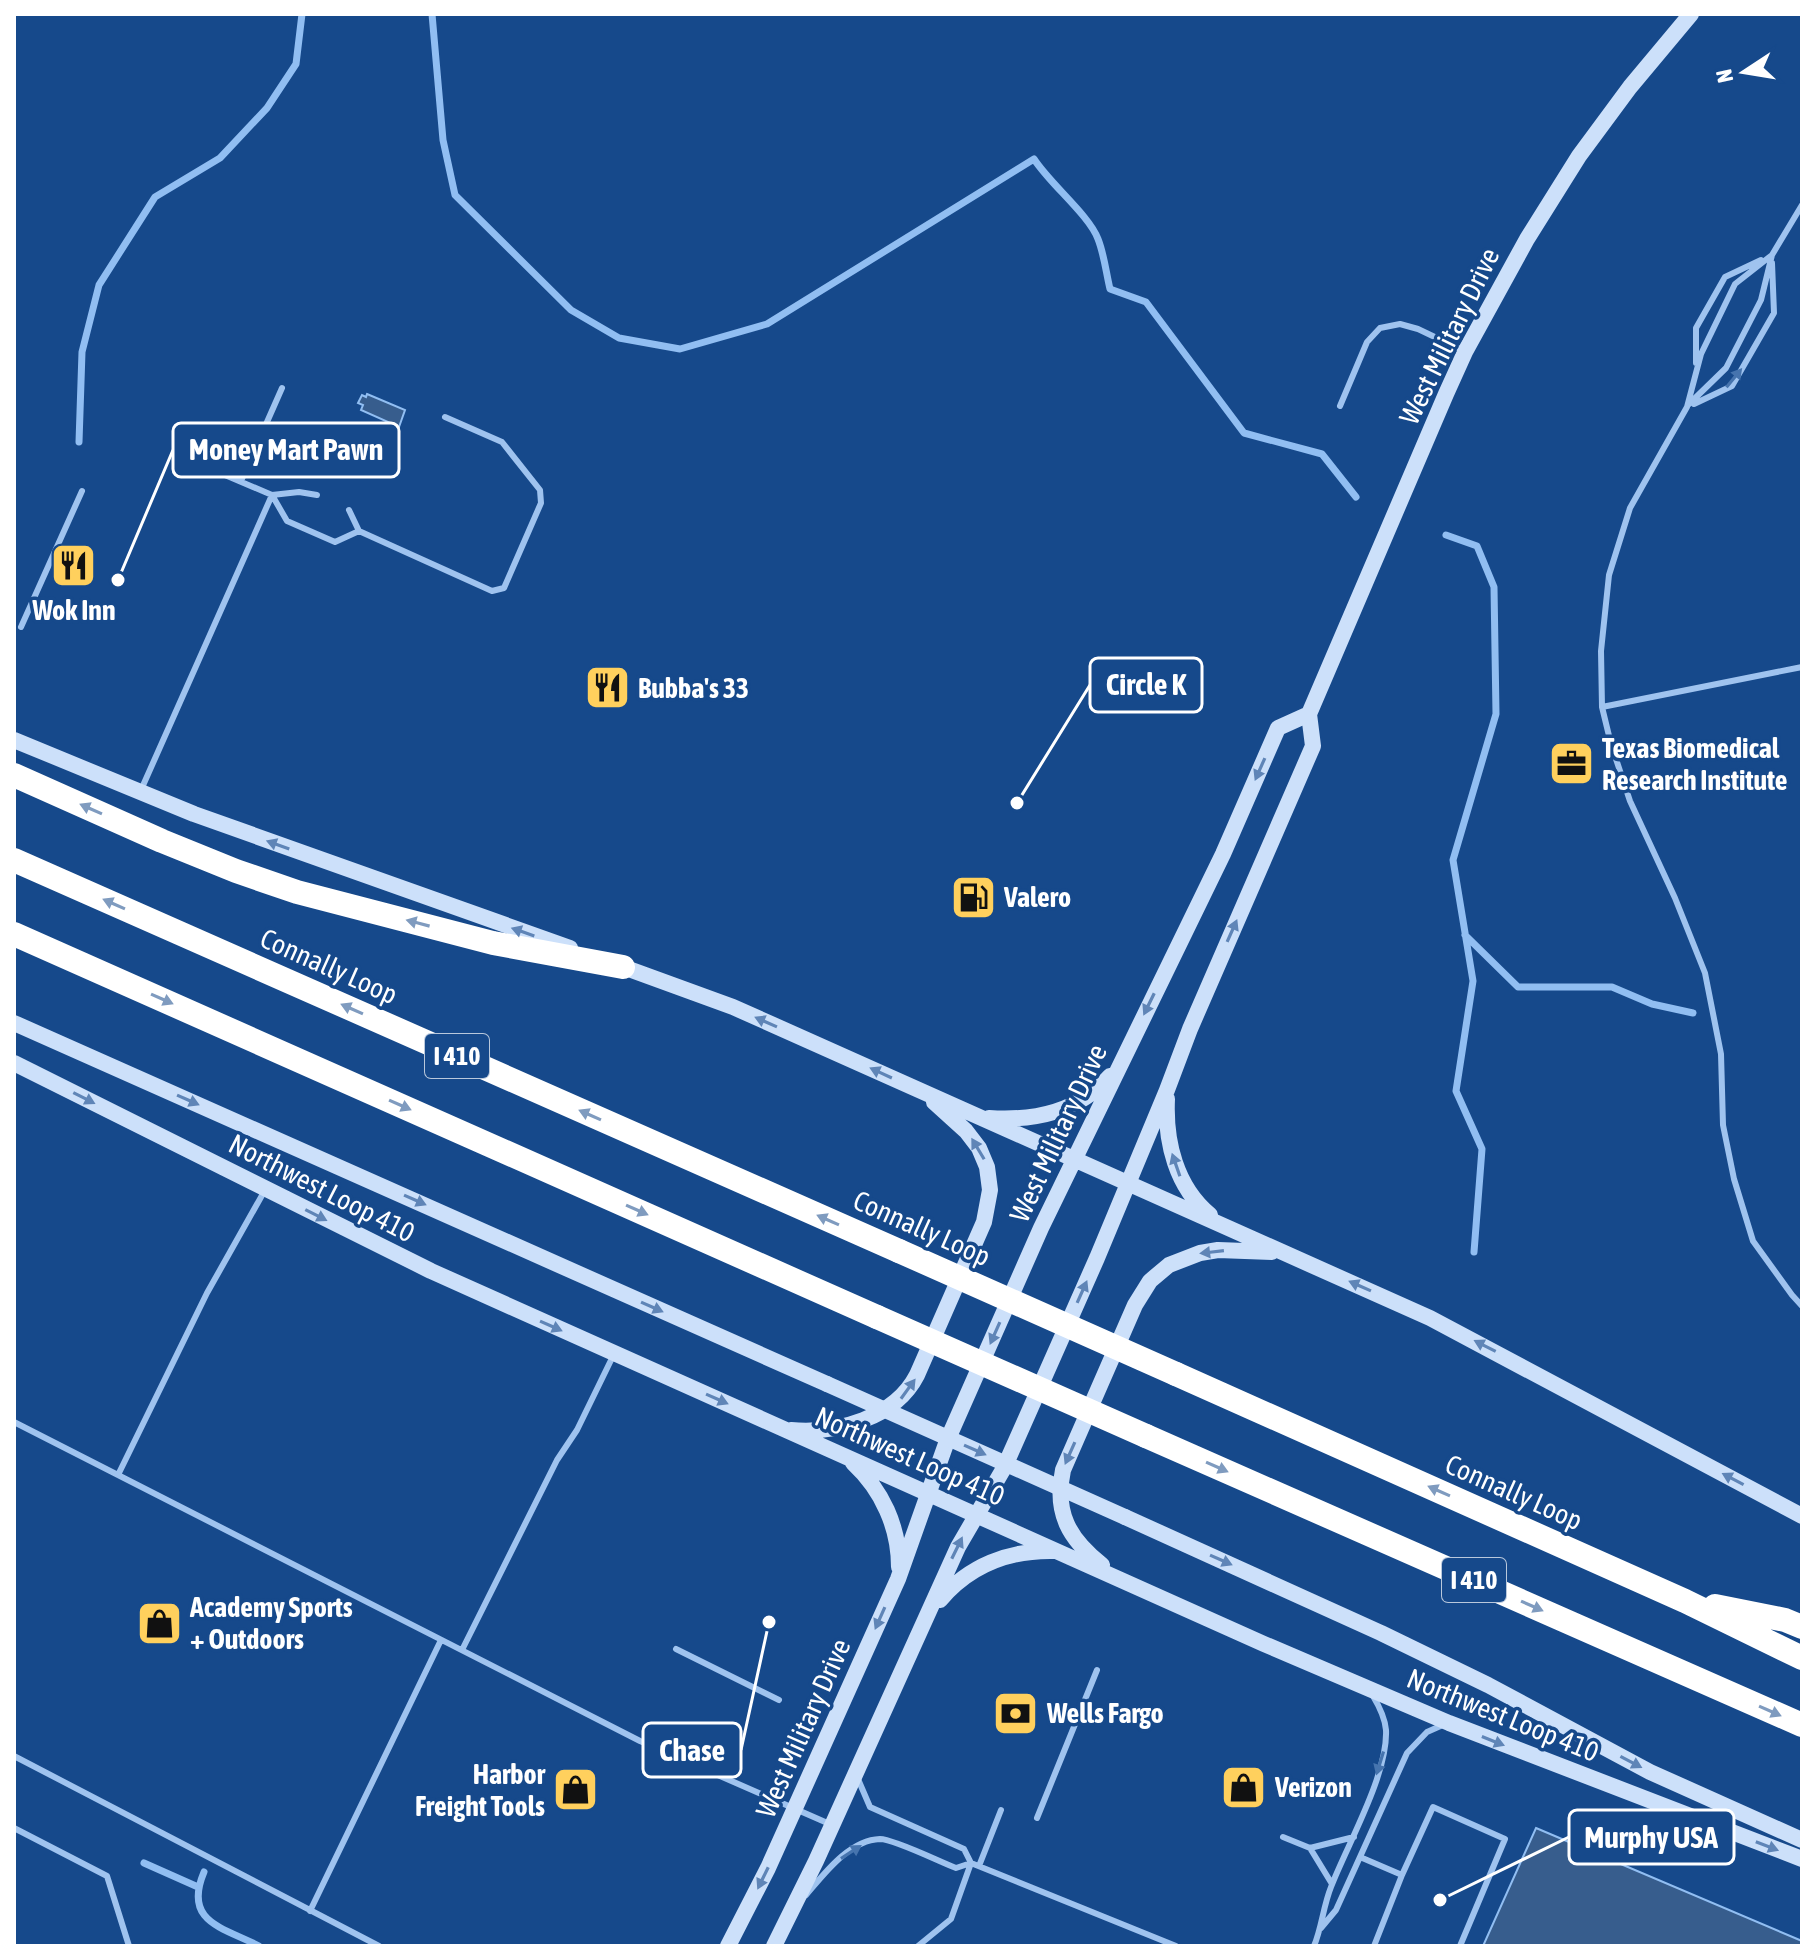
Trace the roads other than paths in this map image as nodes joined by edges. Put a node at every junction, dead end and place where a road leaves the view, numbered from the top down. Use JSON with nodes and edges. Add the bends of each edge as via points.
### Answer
{"nodes":[{"id":1,"x":1691,"y":14,"type":"edge"},
{"id":2,"x":1802,"y":205,"type":"edge"},
{"id":3,"x":1772,"y":255,"type":"junction"},
{"id":4,"x":1465,"y":352,"type":"junction"},
{"id":5,"x":1696,"y":373,"type":"junction"},
{"id":6,"x":282,"y":388,"type":"dead end"},
{"id":7,"x":1340,"y":406,"type":"dead end"},
{"id":8,"x":1687,"y":407,"type":"junction"},
{"id":9,"x":445,"y":417,"type":"dead end"},
{"id":10,"x":178,"y":455,"type":"dead end"},
{"id":11,"x":241,"y":481,"type":"junction"},
{"id":12,"x":82,"y":491,"type":"dead end"},
{"id":13,"x":272,"y":495,"type":"junction"},
{"id":14,"x":317,"y":495,"type":"dead end"},
{"id":15,"x":349,"y":510,"type":"dead end"},
{"id":16,"x":359,"y":531,"type":"junction"},
{"id":17,"x":21,"y":627,"type":"dead end"},
{"id":18,"x":1802,"y":667,"type":"edge"},
{"id":19,"x":1602,"y":707,"type":"junction"},
{"id":20,"x":1309,"y":714,"type":"junction"},
{"id":21,"x":14,"y":740,"type":"edge"},
{"id":22,"x":14,"y":775,"type":"edge"},
{"id":23,"x":140,"y":794,"type":"junction"},
{"id":24,"x":14,"y":860,"type":"edge"},
{"id":25,"x":14,"y":934,"type":"edge"},
{"id":26,"x":14,"y":944,"type":"edge"},
{"id":27,"x":45,"y":948,"type":"junction"},
{"id":28,"x":623,"y":967,"type":"junction"},
{"id":29,"x":14,"y":1023,"type":"edge"},
{"id":30,"x":1124,"y":1055,"type":"junction"},
{"id":31,"x":14,"y":1063,"type":"edge"},
{"id":32,"x":1167,"y":1090,"type":"junction"},
{"id":33,"x":925,"y":1093,"type":"junction"},
{"id":34,"x":981,"y":1118,"type":"junction"},
{"id":35,"x":1073,"y":1160,"type":"junction"},
{"id":36,"x":1127,"y":1184,"type":"junction"},
{"id":37,"x":265,"y":1189,"type":"junction"},
{"id":38,"x":1220,"y":1224,"type":"junction"},
{"id":39,"x":1289,"y":1254,"type":"junction"},
{"id":40,"x":1802,"y":1306,"type":"edge"},
{"id":41,"x":614,"y":1354,"type":"junction"},
{"id":42,"x":14,"y":1422,"type":"edge"},
{"id":43,"x":786,"y":1429,"type":"junction"},
{"id":44,"x":842,"y":1455,"type":"junction"},
{"id":45,"x":118,"y":1475,"type":"junction"},
{"id":46,"x":930,"y":1494,"type":"junction"},
{"id":47,"x":976,"y":1514,"type":"junction"},
{"id":48,"x":1802,"y":1516,"type":"edge"},
{"id":49,"x":1059,"y":1551,"type":"junction"},
{"id":50,"x":898,"y":1579,"type":"junction"},
{"id":51,"x":1126,"y":1581,"type":"junction"},
{"id":52,"x":1685,"y":1601,"type":"junction"},
{"id":53,"x":923,"y":1624,"type":"junction"},
{"id":54,"x":1802,"y":1627,"type":"edge"},
{"id":55,"x":441,"y":1640,"type":"junction"},
{"id":56,"x":676,"y":1649,"type":"dead end"},
{"id":57,"x":462,"y":1650,"type":"junction"},
{"id":58,"x":1802,"y":1658,"type":"edge"},
{"id":59,"x":1097,"y":1670,"type":"dead end"},
{"id":60,"x":1369,"y":1689,"type":"junction"},
{"id":61,"x":779,"y":1700,"type":"dead end"},
{"id":62,"x":1449,"y":1723,"type":"junction"},
{"id":63,"x":1802,"y":1725,"type":"edge"},
{"id":64,"x":14,"y":1756,"type":"edge"},
{"id":65,"x":855,"y":1772,"type":"junction"},
{"id":66,"x":795,"y":1808,"type":"junction"},
{"id":67,"x":1001,"y":1810,"type":"dead end"},
{"id":68,"x":1037,"y":1818,"type":"dead end"},
{"id":69,"x":832,"y":1825,"type":"junction"},
{"id":70,"x":14,"y":1828,"type":"edge"},
{"id":71,"x":1283,"y":1837,"type":"dead end"},
{"id":72,"x":1354,"y":1837,"type":"junction"},
{"id":73,"x":1802,"y":1840,"type":"edge"},
{"id":74,"x":1310,"y":1848,"type":"junction"},
{"id":75,"x":1360,"y":1857,"type":"junction"},
{"id":76,"x":1802,"y":1859,"type":"edge"},
{"id":77,"x":971,"y":1863,"type":"junction"},
{"id":78,"x":979,"y":1866,"type":"junction"},
{"id":79,"x":1402,"y":1875,"type":"junction"},
{"id":80,"x":1332,"y":1884,"type":"junction"},
{"id":81,"x":795,"y":1906,"type":"junction"},
{"id":82,"x":310,"y":1911,"type":"junction"},
{"id":83,"x":1321,"y":1928,"type":"junction"},
{"id":84,"x":129,"y":1946,"type":"edge"},
{"id":85,"x":379,"y":1946,"type":"edge"},
{"id":86,"x":728,"y":1946,"type":"edge"},
{"id":87,"x":774,"y":1946,"type":"edge"},
{"id":88,"x":918,"y":1946,"type":"edge"},
{"id":89,"x":1176,"y":1946,"type":"edge"},
{"id":90,"x":1314,"y":1946,"type":"edge"},
{"id":91,"x":1374,"y":1946,"type":"edge"},
{"id":92,"x":1460,"y":1946,"type":"edge"}],
"edges":[{"from":1,"to":4,"type":"main road","name":"West Military Drive","via":[[1579,156]]},
{"from":2,"to":3,"type":"lane"},
{"from":3,"to":5,"type":"lane","via":[[1735,284]]},
{"from":3,"to":5,"type":"lane","via":[[1725,277],[1696,328]]},
{"from":3,"to":8,"type":"lane","via":[[1761,300],[1726,368]]},
{"from":8,"to":3,"type":"lane","one_way":true,"via":[[1732,386],[1774,313]]},
{"from":4,"to":7,"type":"lane","via":[[1409,326],[1380,328],[1367,342]]},
{"from":4,"to":20,"type":"main road","name":"West Military Drive"},
{"from":5,"to":8,"type":"lane"},
{"from":6,"to":11,"type":"lane"},
{"from":8,"to":19,"type":"lane","via":[[1630,508],[1609,575]]},
{"from":9,"to":16,"type":"lane","via":[[502,442],[540,490],[541,503],[504,588],[492,591]]},
{"from":10,"to":11,"type":"lane"},
{"from":11,"to":13,"type":"lane"},
{"from":12,"to":17,"type":"lane"},
{"from":13,"to":14,"type":"lane"},
{"from":13,"to":16,"type":"lane","via":[[287,521],[335,542]]},
{"from":13,"to":23,"type":"lane"},
{"from":15,"to":16,"type":"lane"},
{"from":18,"to":19,"type":"lane"},
{"from":19,"to":40,"type":"lane","via":[[1630,801],[1705,973],[1721,1054],[1723,1125],[1753,1241]]},
{"from":20,"to":30,"type":"main road","name":"West Military Drive","one_way":true,"via":[[1278,728]]},
{"from":32,"to":20,"type":"main road","name":"West Military Drive","one_way":true,"via":[[1313,746]]},
{"from":21,"to":23,"type":"main road"},
{"from":28,"to":22,"type":"highway","one_way":true,"via":[[493,943],[297,892],[187,851]]},
{"from":28,"to":23,"type":"main road","one_way":true},
{"from":52,"to":24,"type":"highway","name":"Connally Loop","number":"I 410","one_way":true,"bridge":true},
{"from":25,"to":27,"type":"highway","number":"I 410"},
{"from":26,"to":27,"type":"highway"},
{"from":27,"to":63,"type":"highway","number":"I 410","one_way":true,"bridge":true},
{"from":33,"to":28,"type":"main road","one_way":true,"via":[[733,1007]]},
{"from":29,"to":73,"type":"main road","one_way":true,"bridge":true,"via":[[1395,1639],[1650,1772]]},
{"from":30,"to":34,"type":"main road","via":[[1100,1086],[1066,1109],[1037,1117]]},
{"from":30,"to":35,"type":"main road","name":"West Military Drive"},
{"from":31,"to":37,"type":"main road","name":"Northwest Loop 410","one_way":true},
{"from":32,"to":36,"type":"main road","name":"West Military Drive"},
{"from":38,"to":32,"type":"main road","one_way":true,"via":[[1200,1208],[1180,1178],[1169,1138]]},
{"from":33,"to":34,"type":"main road"},
{"from":43,"to":33,"type":"main road","one_way":true,"via":[[862,1420],[905,1394],[984,1222],[990,1190],[983,1157],[966,1131]]},
{"from":34,"to":35,"type":"main road"},
{"from":35,"to":36,"type":"main road"},
{"from":35,"to":46,"type":"main road","name":"West Military Drive","one_way":true,"via":[[947,1441]]},
{"from":36,"to":38,"type":"main road"},
{"from":47,"to":36,"type":"main road","name":"West Military Drive","one_way":true,"via":[[1004,1468]]},
{"from":37,"to":41,"type":"main road","name":"Northwest Loop 410","one_way":true},
{"from":37,"to":45,"type":"lane","via":[[207,1293]]},
{"from":38,"to":39,"type":"main road"},
{"from":48,"to":39,"type":"main road","one_way":true,"via":[[1454,1330]]},
{"from":39,"to":51,"type":"main road","one_way":true,"via":[[1218,1250],[1190,1256],[1158,1273],[1135,1305],[1060,1485],[1062,1510],[1077,1543]]},
{"from":41,"to":43,"type":"main road","name":"Northwest Loop 410","one_way":true},
{"from":41,"to":57,"type":"lane"},
{"from":42,"to":45,"type":"lane"},
{"from":43,"to":44,"type":"main road","name":"Northwest Loop 410"},
{"from":44,"to":46,"type":"main road","name":"Northwest Loop 410"},
{"from":44,"to":50,"type":"main road","via":[[884,1503],[899,1553]]},
{"from":45,"to":55,"type":"lane"},
{"from":46,"to":47,"type":"main road","name":"Northwest Loop 410"},
{"from":46,"to":50,"type":"main road","name":"West Military Drive"},
{"from":47,"to":49,"type":"main road","name":"Northwest Loop 410"},
{"from":53,"to":47,"type":"main road","name":"West Military Drive","one_way":true},
{"from":49,"to":51,"type":"main road","name":"Northwest Loop 410"},
{"from":49,"to":53,"type":"main road","via":[[997,1559],[973,1570],[950,1588]]},
{"from":50,"to":66,"type":"main road","name":"West Military Drive","one_way":true},
{"from":51,"to":60,"type":"main road","name":"Northwest Loop 410"},
{"from":52,"to":54,"type":"highway"},
{"from":52,"to":58,"type":"highway","name":"Connally Loop","number":"I 410"},
{"from":53,"to":65,"type":"main road","name":"West Military Drive"},
{"from":55,"to":57,"type":"lane"},
{"from":55,"to":82,"type":"lane"},
{"from":56,"to":61,"type":"lane"},
{"from":57,"to":66,"type":"lane","via":[[640,1741]]},
{"from":59,"to":68,"type":"lane"},
{"from":60,"to":62,"type":"main road","name":"Northwest Loop 410"},
{"from":60,"to":72,"type":"lane","one_way":true,"via":[[1386,1727],[1385,1742]]},
{"from":62,"to":75,"type":"lane","via":[[1427,1732],[1407,1753]]},
{"from":62,"to":76,"type":"main road","name":"Northwest Loop 410","one_way":true},
{"from":64,"to":82,"type":"lane"},
{"from":65,"to":69,"type":"main road","name":"West Military Drive"},
{"from":65,"to":77,"type":"lane","via":[[870,1807],[964,1849]]},
{"from":66,"to":69,"type":"lane"},
{"from":66,"to":86,"type":"main road","name":"West Military Drive","one_way":true},
{"from":67,"to":78,"type":"lane"},
{"from":69,"to":81,"type":"main road","name":"West Military Drive"},
{"from":70,"to":84,"type":"lane","via":[[107,1876]]},
{"from":71,"to":74,"type":"lane"},
{"from":72,"to":74,"type":"lane"},
{"from":72,"to":80,"type":"lane"},
{"from":74,"to":80,"type":"lane"},
{"from":75,"to":79,"type":"lane"},
{"from":75,"to":83,"type":"lane","via":[[1336,1910]]},
{"from":77,"to":78,"type":"lane"},
{"from":81,"to":77,"type":"lane","one_way":true,"via":[[836,1861],[869,1841],[883,1839],[956,1868]]},
{"from":77,"to":88,"type":"lane","via":[[951,1919]]},
{"from":78,"to":89,"type":"lane"},
{"from":79,"to":91,"type":"lane"},
{"from":79,"to":92,"type":"lane","via":[[1433,1807],[1505,1839]]},
{"from":80,"to":83,"type":"lane"},
{"from":81,"to":87,"type":"main road","name":"West Military Drive"},
{"from":82,"to":85,"type":"lane"},
{"from":83,"to":90,"type":"lane"}]}
